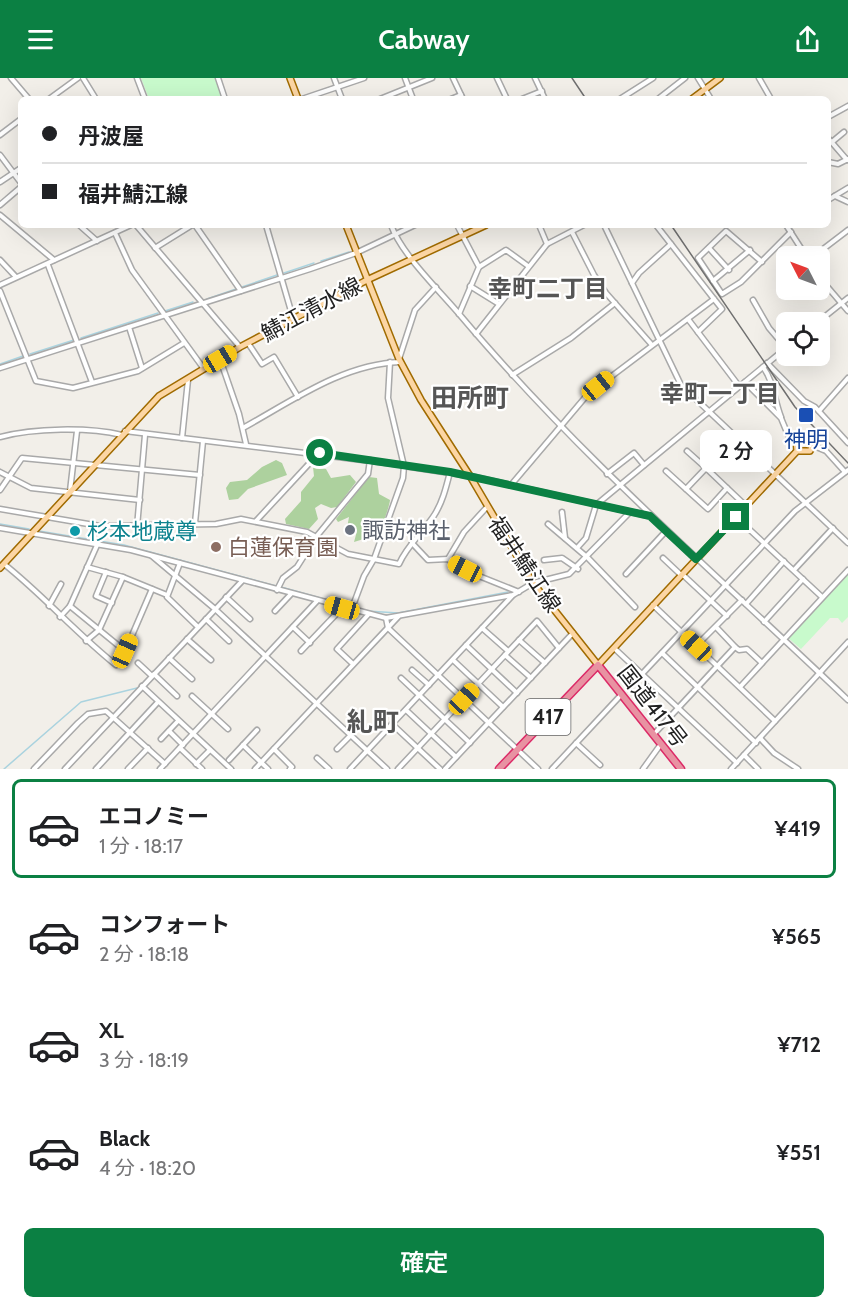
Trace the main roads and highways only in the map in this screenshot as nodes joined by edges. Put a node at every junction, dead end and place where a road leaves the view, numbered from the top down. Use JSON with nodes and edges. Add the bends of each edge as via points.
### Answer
{"nodes":[{"id":1,"x":290,"y":78,"type":"edge"},
{"id":2,"x":720,"y":78,"type":"edge"},
{"id":3,"x":299,"y":96,"type":"edge"},
{"id":4,"x":696,"y":96,"type":"edge"},
{"id":5,"x":347,"y":228,"type":"edge"},
{"id":6,"x":479,"y":228,"type":"edge"},
{"id":7,"x":367,"y":280,"type":"junction"},
{"id":8,"x":797,"y":451,"type":"junction"},
{"id":9,"x":1,"y":566,"type":"edge"},
{"id":10,"x":598,"y":664,"type":"junction"},
{"id":11,"x":499,"y":769,"type":"edge"},
{"id":12,"x":681,"y":769,"type":"edge"}],
"edges":[{"from":1,"to":3,"type":"main road"},
{"from":2,"to":4,"type":"main road"},
{"from":5,"to":7,"type":"main road","name":"福井鯖江線"},
{"from":6,"to":7,"type":"main road","name":"鯖江清水線"},
{"from":7,"to":9,"type":"main road","name":"鯖江清水線","via":[[240,347],[159,396]]},
{"from":7,"to":10,"type":"main road","name":"福井鯖江線","via":[[421,400],[533,583]]},
{"from":8,"to":8,"type":"main road","via":[[796,440],[806,435],[814,446],[810,451]]},
{"from":8,"to":10,"type":"main road"},
{"from":10,"to":11,"type":"highway","name":"国道417号","number":"417"},
{"from":10,"to":12,"type":"highway","name":"国道417号"}]}
